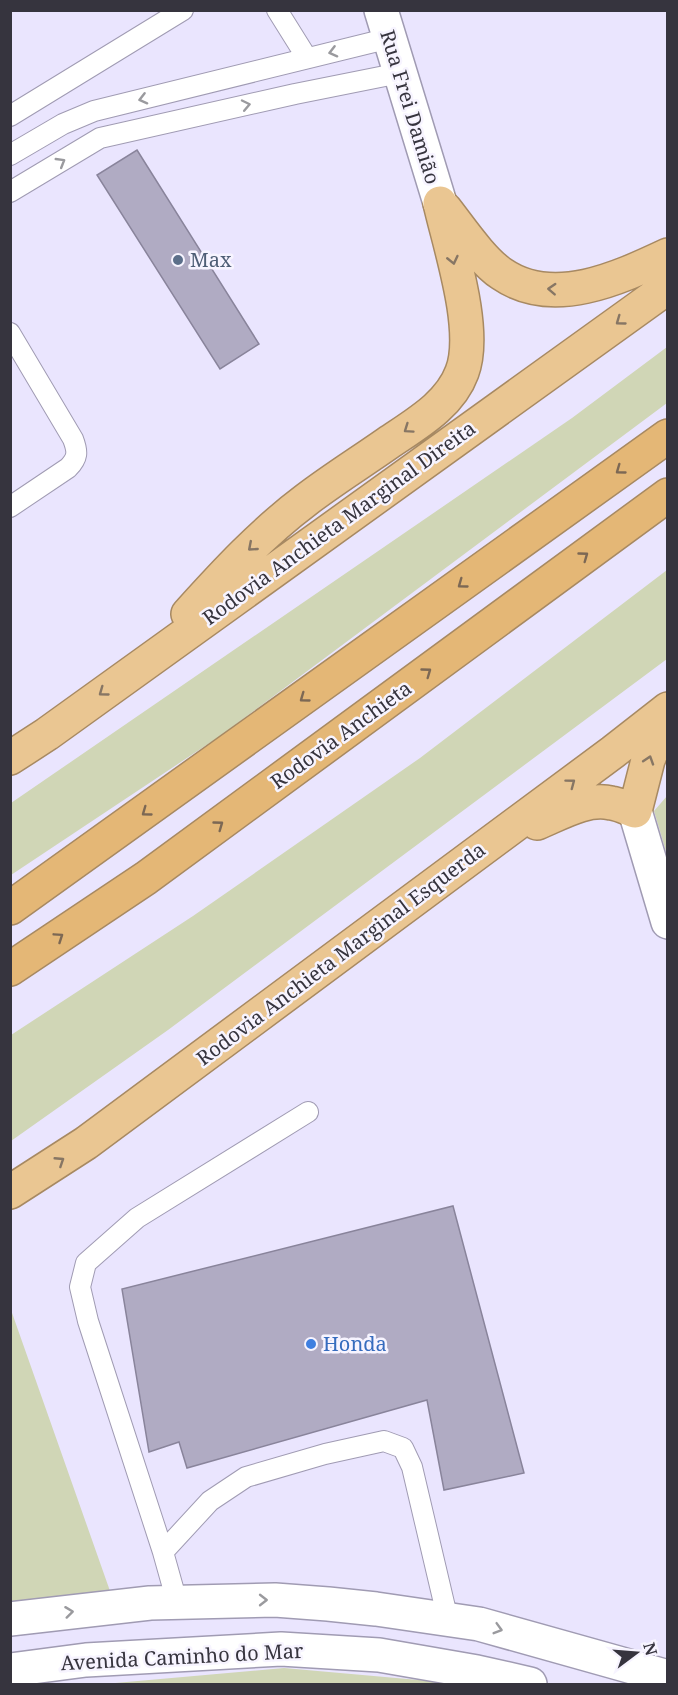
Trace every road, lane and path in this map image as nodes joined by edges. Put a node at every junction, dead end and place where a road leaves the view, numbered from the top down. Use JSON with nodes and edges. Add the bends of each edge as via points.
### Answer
{"nodes":[{"id":1,"x":183,"y":10,"type":"edge"},
{"id":2,"x":277,"y":10,"type":"edge"},
{"id":3,"x":385,"y":24,"type":"edge"},
{"id":4,"x":307,"y":58,"type":"junction"},
{"id":5,"x":400,"y":73,"type":"junction"},
{"id":6,"x":10,"y":116,"type":"edge"},
{"id":7,"x":10,"y":155,"type":"edge"},
{"id":8,"x":10,"y":192,"type":"edge"},
{"id":9,"x":440,"y":203,"type":"junction"},
{"id":10,"x":668,"y":255,"type":"edge"},
{"id":11,"x":668,"y":287,"type":"edge"},
{"id":12,"x":10,"y":333,"type":"edge"},
{"id":13,"x":668,"y":435,"type":"edge"},
{"id":14,"x":668,"y":495,"type":"edge"},
{"id":15,"x":10,"y":507,"type":"edge"},
{"id":16,"x":143,"y":663,"type":"junction"},
{"id":17,"x":668,"y":710,"type":"edge"},
{"id":18,"x":10,"y":758,"type":"edge"},
{"id":19,"x":634,"y":811,"type":"junction"},
{"id":20,"x":491,"y":842,"type":"junction"},
{"id":21,"x":10,"y":908,"type":"edge"},
{"id":22,"x":668,"y":922,"type":"edge"},
{"id":23,"x":10,"y":969,"type":"edge"},
{"id":24,"x":308,"y":1112,"type":"dead end"},
{"id":25,"x":10,"y":1192,"type":"edge"},
{"id":26,"x":163,"y":1552,"type":"junction"},
{"id":27,"x":177,"y":1602,"type":"junction"},
{"id":28,"x":10,"y":1619,"type":"edge"},
{"id":29,"x":448,"y":1620,"type":"junction"},
{"id":30,"x":10,"y":1670,"type":"edge"},
{"id":31,"x":668,"y":1677,"type":"edge"},
{"id":32,"x":530,"y":1684,"type":"edge"}],
"edges":[{"from":1,"to":6,"type":"lane"},
{"from":2,"to":4,"type":"lane"},
{"from":3,"to":4,"type":"lane","one_way":true},
{"from":3,"to":5,"type":"street","name":"Rua Frei Damião"},
{"from":4,"to":7,"type":"lane","one_way":true,"via":[[79,116]]},
{"from":8,"to":5,"type":"lane","one_way":true,"via":[[100,138]]},
{"from":5,"to":9,"type":"street","name":"Rua Frei Damião"},
{"from":10,"to":9,"type":"highway","one_way":true,"via":[[596,284],[559,290],[530,287],[502,274]]},
{"from":9,"to":16,"type":"highway","one_way":true,"via":[[467,320],[462,371],[451,393],[431,413],[305,501],[243,555]]},
{"from":11,"to":16,"type":"highway","name":"Rodovia Anchieta Marginal Direita","one_way":true},
{"from":12,"to":15,"type":"lane","via":[[77,451],[76,460],[68,468]]},
{"from":13,"to":21,"type":"highway","one_way":true},
{"from":23,"to":14,"type":"highway","name":"Rodovia Anchieta","one_way":true,"via":[[146,878]]},
{"from":16,"to":18,"type":"highway","name":"Rodovia Anchieta Marginal Direita","one_way":true},
{"from":19,"to":17,"type":"highway","one_way":true,"via":[[648,760]]},
{"from":20,"to":17,"type":"highway","name":"Rodovia Anchieta Marginal Esquerda","one_way":true},
{"from":19,"to":20,"type":"highway","via":[[596,801]]},
{"from":19,"to":22,"type":"street"},
{"from":25,"to":20,"type":"highway","name":"Rodovia Anchieta Marginal Esquerda","one_way":true,"via":[[86,1143]]},
{"from":24,"to":26,"type":"lane","via":[[137,1218],[86,1263],[80,1287],[88,1321]]},
{"from":26,"to":27,"type":"lane"},
{"from":26,"to":29,"type":"lane","via":[[210,1501],[246,1477],[384,1441],[403,1448],[412,1467]]},
{"from":28,"to":27,"type":"street","one_way":true},
{"from":27,"to":29,"type":"street","one_way":true,"via":[[275,1600]]},
{"from":29,"to":31,"type":"street","one_way":true,"via":[[479,1624]]},
{"from":30,"to":32,"type":"street","name":"Avenida Caminho do Mar","via":[[86,1660],[281,1649],[391,1657]]}]}
